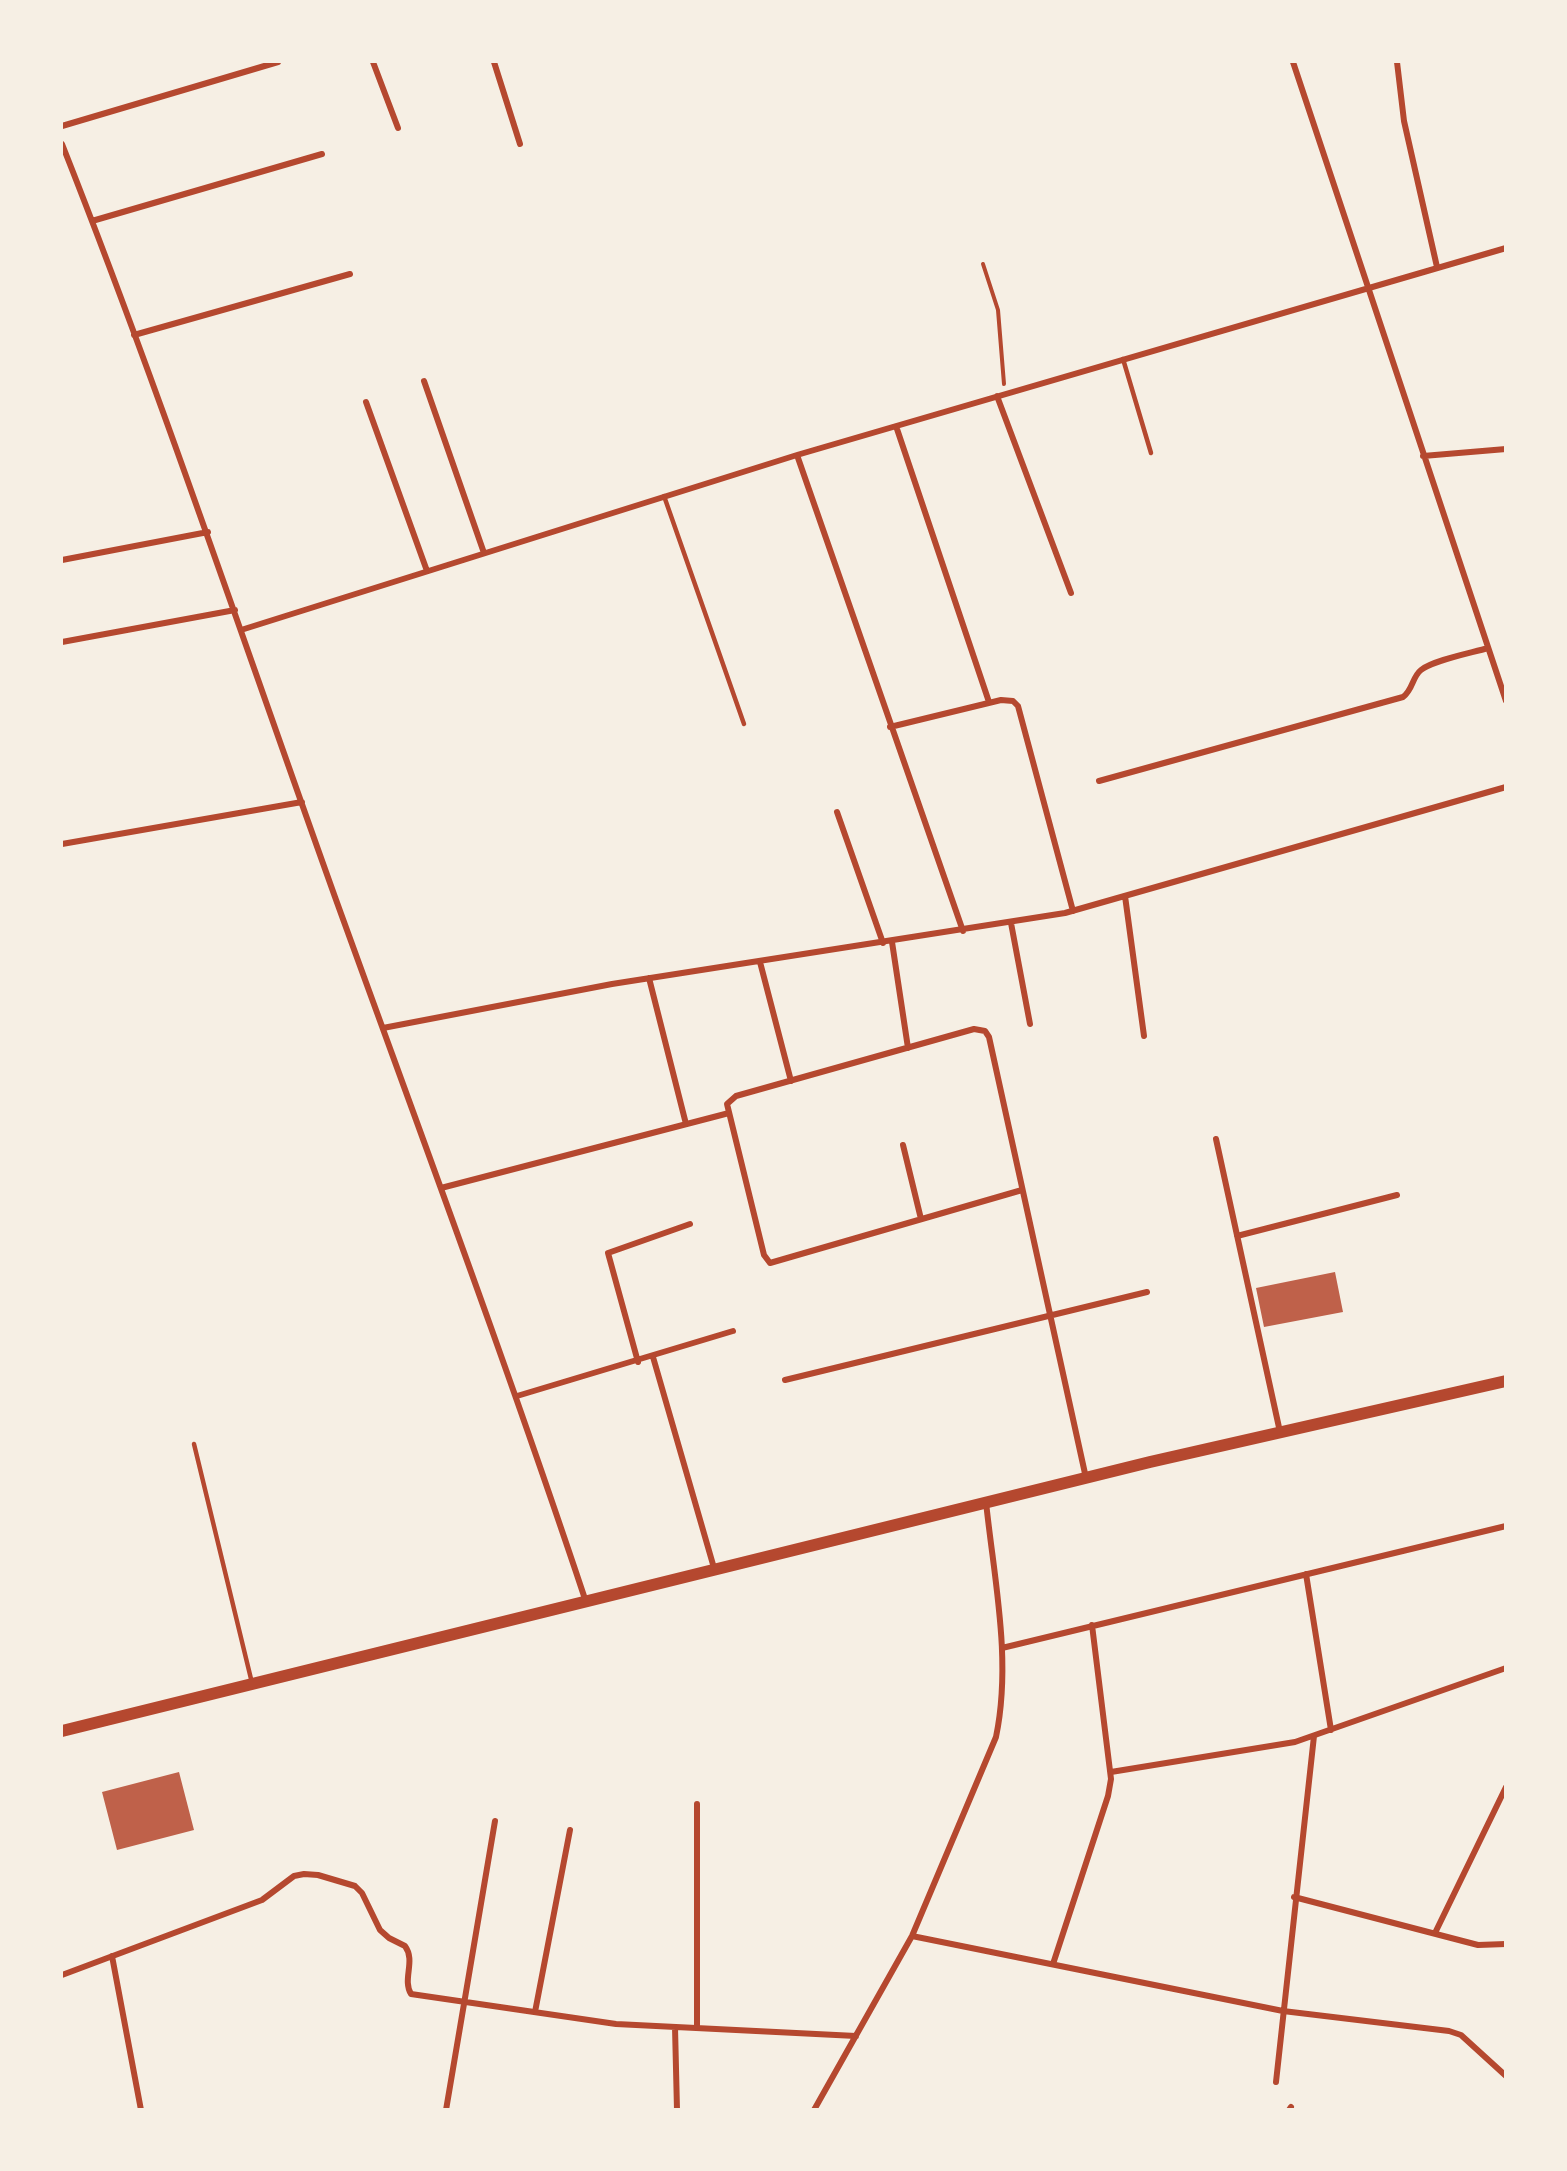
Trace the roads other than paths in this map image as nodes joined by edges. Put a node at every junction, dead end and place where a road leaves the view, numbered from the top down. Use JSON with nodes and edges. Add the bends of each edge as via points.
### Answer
{"nodes":[{"id":1,"x":278,"y":62,"type":"edge"},
{"id":2,"x":373,"y":62,"type":"edge"},
{"id":3,"x":494,"y":62,"type":"edge"},
{"id":4,"x":1293,"y":62,"type":"edge"},
{"id":5,"x":1397,"y":62,"type":"edge"},
{"id":6,"x":62,"y":126,"type":"edge"},
{"id":7,"x":398,"y":128,"type":"dead end"},
{"id":8,"x":62,"y":144,"type":"edge"},
{"id":9,"x":520,"y":144,"type":"dead end"},
{"id":10,"x":322,"y":154,"type":"dead end"},
{"id":11,"x":92,"y":221,"type":"junction"},
{"id":12,"x":1506,"y":248,"type":"edge"},
{"id":13,"x":1437,"y":267,"type":"junction"},
{"id":14,"x":350,"y":274,"type":"dead end"},
{"id":15,"x":1368,"y":286,"type":"junction"},
{"id":16,"x":134,"y":335,"type":"junction"},
{"id":17,"x":1123,"y":359,"type":"junction"},
{"id":18,"x":424,"y":381,"type":"dead end"},
{"id":19,"x":997,"y":396,"type":"junction"},
{"id":20,"x":366,"y":402,"type":"dead end"},
{"id":21,"x":896,"y":426,"type":"junction"},
{"id":22,"x":1506,"y":449,"type":"edge"},
{"id":23,"x":1151,"y":453,"type":"dead end"},
{"id":24,"x":797,"y":455,"type":"junction"},
{"id":25,"x":1423,"y":456,"type":"junction"},
{"id":26,"x":664,"y":496,"type":"junction"},
{"id":27,"x":208,"y":532,"type":"junction"},
{"id":28,"x":484,"y":553,"type":"junction"},
{"id":29,"x":62,"y":560,"type":"edge"},
{"id":30,"x":427,"y":571,"type":"junction"},
{"id":31,"x":1071,"y":593,"type":"dead end"},
{"id":32,"x":235,"y":610,"type":"junction"},
{"id":33,"x":242,"y":630,"type":"junction"},
{"id":34,"x":62,"y":642,"type":"edge"},
{"id":35,"x":1488,"y":648,"type":"junction"},
{"id":36,"x":1506,"y":701,"type":"edge"},
{"id":37,"x":989,"y":702,"type":"junction"},
{"id":38,"x":744,"y":724,"type":"dead end"},
{"id":39,"x":890,"y":728,"type":"junction"},
{"id":40,"x":1100,"y":781,"type":"dead end"},
{"id":41,"x":1506,"y":787,"type":"edge"},
{"id":42,"x":302,"y":802,"type":"junction"},
{"id":43,"x":837,"y":812,"type":"dead end"},
{"id":44,"x":62,"y":844,"type":"edge"},
{"id":45,"x":1125,"y":896,"type":"junction"},
{"id":46,"x":1073,"y":911,"type":"junction"},
{"id":47,"x":1011,"y":923,"type":"junction"},
{"id":48,"x":963,"y":931,"type":"junction"},
{"id":49,"x":892,"y":942,"type":"junction"},
{"id":50,"x":883,"y":943,"type":"junction"},
{"id":51,"x":760,"y":962,"type":"junction"},
{"id":52,"x":649,"y":978,"type":"junction"},
{"id":53,"x":1030,"y":1024,"type":"dead end"},
{"id":54,"x":383,"y":1028,"type":"junction"},
{"id":55,"x":1144,"y":1036,"type":"dead end"},
{"id":56,"x":908,"y":1048,"type":"junction"},
{"id":57,"x":791,"y":1081,"type":"junction"},
{"id":58,"x":729,"y":1113,"type":"junction"},
{"id":59,"x":686,"y":1124,"type":"junction"},
{"id":60,"x":1216,"y":1139,"type":"dead end"},
{"id":61,"x":903,"y":1145,"type":"dead end"},
{"id":62,"x":441,"y":1188,"type":"junction"},
{"id":63,"x":1022,"y":1190,"type":"junction"},
{"id":64,"x":1397,"y":1195,"type":"dead end"},
{"id":65,"x":921,"y":1219,"type":"junction"},
{"id":66,"x":690,"y":1224,"type":"dead end"},
{"id":67,"x":1237,"y":1236,"type":"junction"},
{"id":68,"x":1147,"y":1292,"type":"dead end"},
{"id":69,"x":1050,"y":1316,"type":"junction"},
{"id":70,"x":733,"y":1331,"type":"dead end"},
{"id":71,"x":653,"y":1357,"type":"junction"},
{"id":72,"x":638,"y":1362,"type":"junction"},
{"id":73,"x":785,"y":1380,"type":"dead end"},
{"id":74,"x":1506,"y":1381,"type":"edge"},
{"id":75,"x":517,"y":1396,"type":"junction"},
{"id":76,"x":1280,"y":1432,"type":"junction"},
{"id":77,"x":194,"y":1444,"type":"dead end"},
{"id":78,"x":1086,"y":1478,"type":"junction"},
{"id":79,"x":986,"y":1502,"type":"junction"},
{"id":80,"x":1506,"y":1526,"type":"edge"},
{"id":81,"x":714,"y":1568,"type":"junction"},
{"id":82,"x":1306,"y":1574,"type":"junction"},
{"id":83,"x":585,"y":1602,"type":"junction"},
{"id":84,"x":1092,"y":1625,"type":"junction"},
{"id":85,"x":1002,"y":1648,"type":"junction"},
{"id":86,"x":1506,"y":1668,"type":"edge"},
{"id":87,"x":252,"y":1683,"type":"junction"},
{"id":88,"x":1331,"y":1730,"type":"junction"},
{"id":89,"x":62,"y":1731,"type":"edge"},
{"id":90,"x":1314,"y":1736,"type":"junction"},
{"id":91,"x":1111,"y":1772,"type":"junction"},
{"id":92,"x":1506,"y":1786,"type":"edge"},
{"id":93,"x":697,"y":1804,"type":"dead end"},
{"id":94,"x":495,"y":1821,"type":"dead end"},
{"id":95,"x":570,"y":1830,"type":"dead end"},
{"id":96,"x":1294,"y":1897,"type":"junction"},
{"id":97,"x":1435,"y":1933,"type":"junction"},
{"id":98,"x":912,"y":1936,"type":"junction"},
{"id":99,"x":1506,"y":1944,"type":"edge"},
{"id":100,"x":112,"y":1956,"type":"junction"},
{"id":101,"x":1053,"y":1964,"type":"junction"},
{"id":102,"x":62,"y":1975,"type":"edge"},
{"id":103,"x":465,"y":2001,"type":"junction"},
{"id":104,"x":1283,"y":2011,"type":"junction"},
{"id":105,"x":535,"y":2012,"type":"junction"},
{"id":106,"x":675,"y":2027,"type":"junction"},
{"id":107,"x":697,"y":2028,"type":"junction"},
{"id":108,"x":856,"y":2036,"type":"junction"},
{"id":109,"x":1506,"y":2076,"type":"edge"},
{"id":110,"x":1276,"y":2082,"type":"dead end"},
{"id":111,"x":141,"y":2109,"type":"edge"},
{"id":112,"x":446,"y":2109,"type":"edge"},
{"id":113,"x":677,"y":2109,"type":"edge"},
{"id":114,"x":814,"y":2109,"type":"edge"}],
"edges":[{"from":1,"to":6,"type":"street"},
{"from":2,"to":7,"type":"street"},
{"from":3,"to":9,"type":"street"},
{"from":4,"to":15,"type":"street"},
{"from":5,"to":13,"type":"street","via":[[1404,121]]},
{"from":8,"to":11,"type":"street"},
{"from":10,"to":11,"type":"street"},
{"from":11,"to":16,"type":"street"},
{"from":12,"to":13,"type":"street"},
{"from":13,"to":15,"type":"street"},
{"from":14,"to":16,"type":"street"},
{"from":15,"to":17,"type":"street"},
{"from":15,"to":25,"type":"street"},
{"from":16,"to":27,"type":"street"},
{"from":17,"to":19,"type":"street"},
{"from":17,"to":23,"type":"lane"},
{"from":18,"to":28,"type":"street"},
{"from":19,"to":21,"type":"street"},
{"from":19,"to":31,"type":"street"},
{"from":20,"to":30,"type":"street"},
{"from":21,"to":24,"type":"street"},
{"from":21,"to":37,"type":"street"},
{"from":22,"to":25,"type":"street"},
{"from":24,"to":26,"type":"street"},
{"from":24,"to":39,"type":"street"},
{"from":25,"to":35,"type":"street"},
{"from":26,"to":28,"type":"street"},
{"from":26,"to":38,"type":"lane"},
{"from":27,"to":29,"type":"street"},
{"from":27,"to":32,"type":"street"},
{"from":28,"to":30,"type":"street"},
{"from":30,"to":33,"type":"street"},
{"from":32,"to":33,"type":"street"},
{"from":32,"to":34,"type":"street"},
{"from":33,"to":42,"type":"street"},
{"from":35,"to":36,"type":"street"},
{"from":35,"to":40,"type":"street","via":[[1424,668],[1403,697]]},
{"from":37,"to":39,"type":"street"},
{"from":37,"to":46,"type":"street","via":[[1008,699],[1018,706]]},
{"from":39,"to":48,"type":"street"},
{"from":41,"to":45,"type":"street"},
{"from":42,"to":44,"type":"street"},
{"from":42,"to":54,"type":"street"},
{"from":43,"to":50,"type":"street"},
{"from":45,"to":46,"type":"street"},
{"from":45,"to":55,"type":"street"},
{"from":46,"to":47,"type":"street"},
{"from":47,"to":48,"type":"street"},
{"from":47,"to":53,"type":"street"},
{"from":48,"to":49,"type":"street"},
{"from":49,"to":50,"type":"street"},
{"from":49,"to":56,"type":"street"},
{"from":50,"to":51,"type":"street"},
{"from":51,"to":52,"type":"street"},
{"from":51,"to":57,"type":"street"},
{"from":52,"to":54,"type":"street"},
{"from":52,"to":59,"type":"street"},
{"from":54,"to":62,"type":"street"},
{"from":56,"to":57,"type":"street"},
{"from":56,"to":63,"type":"street","via":[[974,1029],[985,1031]]},
{"from":57,"to":58,"type":"street","via":[[729,1100]]},
{"from":58,"to":59,"type":"street"},
{"from":58,"to":65,"type":"street","via":[[764,1255],[770,1263]]},
{"from":59,"to":62,"type":"street"},
{"from":60,"to":67,"type":"street"},
{"from":61,"to":65,"type":"street"},
{"from":62,"to":75,"type":"street"},
{"from":63,"to":65,"type":"street"},
{"from":63,"to":69,"type":"street"},
{"from":64,"to":67,"type":"street"},
{"from":66,"to":72,"type":"street","via":[[608,1253]]},
{"from":67,"to":76,"type":"street"},
{"from":68,"to":69,"type":"street"},
{"from":69,"to":73,"type":"street"},
{"from":69,"to":78,"type":"street"},
{"from":70,"to":71,"type":"street"},
{"from":71,"to":72,"type":"street"},
{"from":71,"to":81,"type":"street"},
{"from":72,"to":75,"type":"street"},
{"from":74,"to":76,"type":"main road"},
{"from":75,"to":83,"type":"street"},
{"from":76,"to":78,"type":"main road"},
{"from":77,"to":87,"type":"lane"},
{"from":78,"to":79,"type":"main road"},
{"from":79,"to":81,"type":"main road"},
{"from":79,"to":85,"type":"street"},
{"from":80,"to":82,"type":"street"},
{"from":81,"to":83,"type":"main road"},
{"from":82,"to":84,"type":"street"},
{"from":82,"to":88,"type":"street"},
{"from":83,"to":87,"type":"main road"},
{"from":84,"to":85,"type":"street"},
{"from":84,"to":91,"type":"street"},
{"from":85,"to":98,"type":"street","via":[[1003,1692],[996,1737]]},
{"from":86,"to":88,"type":"street"},
{"from":87,"to":89,"type":"main road"},
{"from":88,"to":90,"type":"street"},
{"from":90,"to":91,"type":"street"},
{"from":90,"to":96,"type":"street"},
{"from":91,"to":101,"type":"street","via":[[1108,1796]]},
{"from":92,"to":97,"type":"street"},
{"from":93,"to":107,"type":"street"},
{"from":94,"to":103,"type":"street"},
{"from":95,"to":105,"type":"street"},
{"from":96,"to":97,"type":"street"},
{"from":96,"to":104,"type":"street"},
{"from":97,"to":99,"type":"street","via":[[1478,1945]]},
{"from":98,"to":101,"type":"street"},
{"from":98,"to":108,"type":"street"},
{"from":100,"to":102,"type":"street"},
{"from":100,"to":103,"type":"street","via":[[262,1900],[294,1876],[318,1875],[355,1886],[380,1930],[405,1946],[411,1959],[411,1994]]},
{"from":100,"to":111,"type":"street"},
{"from":101,"to":104,"type":"street"},
{"from":103,"to":105,"type":"street"},
{"from":103,"to":112,"type":"street"},
{"from":104,"to":109,"type":"street","via":[[1449,2031],[1461,2035]]},
{"from":104,"to":110,"type":"street"},
{"from":105,"to":106,"type":"street","via":[[616,2024]]},
{"from":106,"to":107,"type":"street"},
{"from":106,"to":113,"type":"street"},
{"from":107,"to":108,"type":"street"},
{"from":108,"to":114,"type":"street"}]}
